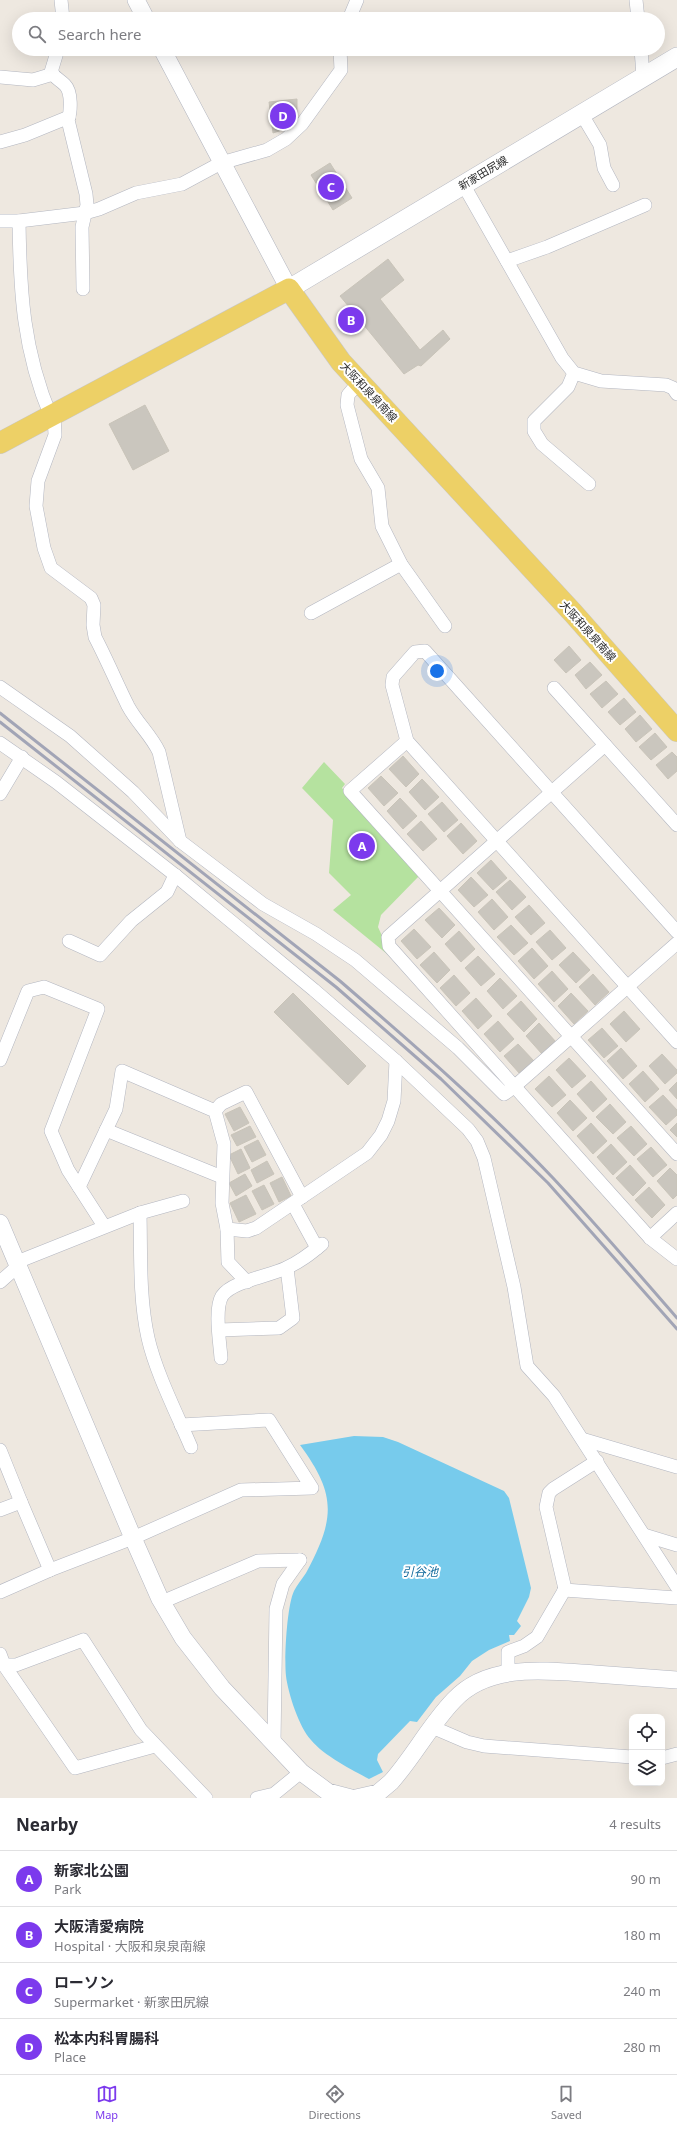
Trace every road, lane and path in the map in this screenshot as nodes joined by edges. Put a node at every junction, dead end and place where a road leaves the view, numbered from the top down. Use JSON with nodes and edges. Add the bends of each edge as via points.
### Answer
{"nodes":[{"id":1,"x":61,"y":0,"type":"edge"},
{"id":2,"x":136,"y":0,"type":"edge"},
{"id":3,"x":357,"y":0,"type":"edge"},
{"id":4,"x":636,"y":0,"type":"edge"},
{"id":5,"x":62,"y":12,"type":"edge"},
{"id":6,"x":142,"y":12,"type":"edge"},
{"id":7,"x":352,"y":12,"type":"edge"},
{"id":8,"x":637,"y":12,"type":"edge"},
{"id":9,"x":56,"y":56,"type":"edge"},
{"id":10,"x":166,"y":56,"type":"edge"},
{"id":11,"x":340,"y":56,"type":"edge"},
{"id":12,"x":642,"y":56,"type":"edge"},
{"id":13,"x":677,"y":56,"type":"edge"},
{"id":14,"x":53,"y":74,"type":"junction"},
{"id":15,"x":643,"y":76,"type":"junction"},
{"id":16,"x":0,"y":77,"type":"edge"},
{"id":17,"x":581,"y":113,"type":"junction"},
{"id":18,"x":69,"y":117,"type":"junction"},
{"id":19,"x":0,"y":142,"type":"edge"},
{"id":20,"x":221,"y":162,"type":"junction"},
{"id":21,"x":463,"y":184,"type":"junction"},
{"id":22,"x":613,"y":186,"type":"dead end"},
{"id":23,"x":645,"y":205,"type":"dead end"},
{"id":24,"x":85,"y":213,"type":"junction"},
{"id":25,"x":0,"y":221,"type":"edge"},
{"id":26,"x":19,"y":221,"type":"junction"},
{"id":27,"x":506,"y":261,"type":"junction"},
{"id":28,"x":83,"y":289,"type":"dead end"},
{"id":29,"x":288,"y":289,"type":"junction"},
{"id":30,"x":574,"y":373,"type":"junction"},
{"id":31,"x":359,"y":382,"type":"junction"},
{"id":32,"x":677,"y":394,"type":"edge"},
{"id":33,"x":52,"y":416,"type":"junction"},
{"id":34,"x":0,"y":443,"type":"edge"},
{"id":35,"x":588,"y":484,"type":"dead end"},
{"id":36,"x":400,"y":564,"type":"junction"},
{"id":37,"x":311,"y":613,"type":"dead end"},
{"id":38,"x":445,"y":626,"type":"dead end"},
{"id":39,"x":0,"y":687,"type":"edge"},
{"id":40,"x":554,"y":688,"type":"dead end"},
{"id":41,"x":677,"y":731,"type":"edge"},
{"id":42,"x":407,"y":740,"type":"junction"},
{"id":43,"x":0,"y":743,"type":"edge"},
{"id":44,"x":605,"y":745,"type":"junction"},
{"id":45,"x":22,"y":757,"type":"junction"},
{"id":46,"x":552,"y":792,"type":"junction"},
{"id":47,"x":0,"y":794,"type":"edge"},
{"id":48,"x":677,"y":825,"type":"edge"},
{"id":49,"x":180,"y":840,"type":"junction"},
{"id":50,"x":496,"y":841,"type":"junction"},
{"id":51,"x":175,"y":874,"type":"junction"},
{"id":52,"x":441,"y":890,"type":"junction"},
{"id":53,"x":677,"y":932,"type":"edge"},
{"id":54,"x":69,"y":941,"type":"dead end"},
{"id":55,"x":677,"y":943,"type":"edge"},
{"id":56,"x":627,"y":987,"type":"junction"},
{"id":57,"x":572,"y":1036,"type":"junction"},
{"id":58,"x":677,"y":1042,"type":"edge"},
{"id":59,"x":0,"y":1060,"type":"edge"},
{"id":60,"x":396,"y":1062,"type":"junction"},
{"id":61,"x":515,"y":1086,"type":"junction"},
{"id":62,"x":215,"y":1111,"type":"junction"},
{"id":63,"x":106,"y":1130,"type":"junction"},
{"id":64,"x":677,"y":1154,"type":"edge"},
{"id":65,"x":222,"y":1177,"type":"junction"},
{"id":66,"x":79,"y":1188,"type":"junction"},
{"id":67,"x":183,"y":1201,"type":"dead end"},
{"id":68,"x":297,"y":1201,"type":"junction"},
{"id":69,"x":140,"y":1213,"type":"junction"},
{"id":70,"x":677,"y":1213,"type":"edge"},
{"id":71,"x":0,"y":1223,"type":"edge"},
{"id":72,"x":104,"y":1226,"type":"junction"},
{"id":73,"x":227,"y":1229,"type":"junction"},
{"id":74,"x":650,"y":1238,"type":"junction"},
{"id":75,"x":677,"y":1259,"type":"edge"},
{"id":76,"x":18,"y":1264,"type":"junction"},
{"id":77,"x":288,"y":1268,"type":"junction"},
{"id":78,"x":0,"y":1282,"type":"edge"},
{"id":79,"x":246,"y":1282,"type":"junction"},
{"id":80,"x":219,"y":1330,"type":"junction"},
{"id":81,"x":220,"y":1358,"type":"dead end"},
{"id":82,"x":181,"y":1425,"type":"junction"},
{"id":83,"x":585,"y":1440,"type":"junction"},
{"id":84,"x":191,"y":1447,"type":"dead end"},
{"id":85,"x":0,"y":1450,"type":"edge"},
{"id":86,"x":598,"y":1461,"type":"junction"},
{"id":87,"x":677,"y":1467,"type":"edge"},
{"id":88,"x":21,"y":1502,"type":"junction"},
{"id":89,"x":0,"y":1510,"type":"edge"},
{"id":90,"x":644,"y":1535,"type":"junction"},
{"id":91,"x":133,"y":1538,"type":"junction"},
{"id":92,"x":677,"y":1545,"type":"edge"},
{"id":93,"x":50,"y":1570,"type":"junction"},
{"id":94,"x":677,"y":1587,"type":"edge"},
{"id":95,"x":564,"y":1590,"type":"junction"},
{"id":96,"x":0,"y":1592,"type":"edge"},
{"id":97,"x":677,"y":1598,"type":"edge"},
{"id":98,"x":162,"y":1602,"type":"junction"},
{"id":99,"x":2,"y":1660,"type":"edge"},
{"id":100,"x":508,"y":1674,"type":"junction"},
{"id":101,"x":677,"y":1680,"type":"edge"},
{"id":102,"x":432,"y":1726,"type":"junction"},
{"id":103,"x":274,"y":1743,"type":"junction"},
{"id":104,"x":155,"y":1746,"type":"junction"},
{"id":105,"x":677,"y":1754,"type":"edge"},
{"id":106,"x":629,"y":1757,"type":"edge"},
{"id":107,"x":665,"y":1757,"type":"edge"},
{"id":108,"x":301,"y":1772,"type":"junction"},
{"id":109,"x":206,"y":1798,"type":"edge"},
{"id":110,"x":257,"y":1798,"type":"edge"},
{"id":111,"x":351,"y":1798,"type":"edge"},
{"id":112,"x":356,"y":1798,"type":"edge"}],
"edges":[{"from":1,"to":5,"type":"street"},
{"from":2,"to":6,"type":"street"},
{"from":3,"to":7,"type":"street"},
{"from":4,"to":8,"type":"street"},
{"from":9,"to":14,"type":"street","via":[[51,72]]},
{"from":10,"to":20,"type":"street"},
{"from":11,"to":20,"type":"street","via":[[341,70],[302,124],[286,139],[267,150]]},
{"from":12,"to":15,"type":"street"},
{"from":13,"to":15,"type":"main road","name":"新家田尻線"},
{"from":14,"to":16,"type":"street","via":[[33,80]]},
{"from":14,"to":18,"type":"street","via":[[54,78],[66,85]]},
{"from":15,"to":17,"type":"main road","name":"新家田尻線"},
{"from":17,"to":21,"type":"main road","name":"新家田尻線"},
{"from":17,"to":22,"type":"street","via":[[600,144],[604,168]]},
{"from":18,"to":19,"type":"street"},
{"from":18,"to":24,"type":"street","via":[[86,194]]},
{"from":20,"to":24,"type":"street","via":[[182,184],[136,193]]},
{"from":20,"to":29,"type":"street"},
{"from":21,"to":27,"type":"street"},
{"from":21,"to":29,"type":"main road","name":"新家田尻線"},
{"from":23,"to":27,"type":"street","via":[[547,247]]},
{"from":24,"to":26,"type":"street"},
{"from":24,"to":28,"type":"street","via":[[82,227]]},
{"from":25,"to":26,"type":"street"},
{"from":26,"to":33,"type":"street","via":[[20,290],[26,332],[32,367]]},
{"from":27,"to":30,"type":"street","via":[[562,358]]},
{"from":29,"to":31,"type":"main road","name":"大阪和泉泉南線","via":[[320,335]]},
{"from":29,"to":33,"type":"main road"},
{"from":30,"to":32,"type":"street","via":[[601,381],[666,385],[673,388]]},
{"from":30,"to":35,"type":"street","via":[[568,387],[534,421],[534,431],[542,444]]},
{"from":31,"to":36,"type":"street","via":[[348,395],[347,405],[362,459],[378,488],[382,526]]},
{"from":31,"to":41,"type":"main road","name":"大阪和泉泉南線"},
{"from":33,"to":34,"type":"main road"},
{"from":33,"to":49,"type":"street","via":[[55,435],[38,481],[36,506],[50,568],[91,598],[94,606],[92,625],[95,637],[129,707],[154,740],[159,752]]},
{"from":36,"to":37,"type":"street"},
{"from":36,"to":38,"type":"street"},
{"from":39,"to":49,"type":"street","via":[[70,736],[133,792]]},
{"from":40,"to":44,"type":"street"},
{"from":42,"to":46,"type":"street","via":[[392,685],[393,677],[415,652],[425,651]]},
{"from":42,"to":50,"type":"street"},
{"from":42,"to":52,"type":"street","via":[[350,792]]},
{"from":43,"to":45,"type":"street"},
{"from":44,"to":46,"type":"street"},
{"from":44,"to":48,"type":"street"},
{"from":45,"to":47,"type":"street"},
{"from":45,"to":51,"type":"street"},
{"from":46,"to":50,"type":"street"},
{"from":46,"to":53,"type":"street"},
{"from":49,"to":61,"type":"street","via":[[263,904],[355,960],[458,1048],[504,1094]]},
{"from":50,"to":52,"type":"street"},
{"from":50,"to":56,"type":"street"},
{"from":51,"to":54,"type":"street","via":[[167,892],[131,921],[100,955]]},
{"from":51,"to":60,"type":"street"},
{"from":52,"to":57,"type":"street"},
{"from":52,"to":61,"type":"street","via":[[388,937],[389,946]]},
{"from":55,"to":56,"type":"street"},
{"from":56,"to":57,"type":"street"},
{"from":56,"to":58,"type":"street"},
{"from":57,"to":61,"type":"street"},
{"from":57,"to":64,"type":"street"},
{"from":59,"to":66,"type":"street","via":[[28,991],[44,988],[98,1009],[51,1131]]},
{"from":60,"to":68,"type":"street","via":[[394,1101],[381,1135],[367,1153]]},
{"from":60,"to":83,"type":"street","via":[[468,1128],[476,1141],[484,1158],[514,1287],[527,1366],[554,1396]]},
{"from":61,"to":74,"type":"street"},
{"from":62,"to":63,"type":"street","via":[[122,1071],[116,1109]]},
{"from":62,"to":65,"type":"street","via":[[224,1144]]},
{"from":62,"to":68,"type":"street","via":[[221,1104],[246,1092]]},
{"from":63,"to":65,"type":"street"},
{"from":63,"to":66,"type":"street"},
{"from":65,"to":73,"type":"street","via":[[222,1203]]},
{"from":66,"to":72,"type":"street"},
{"from":67,"to":69,"type":"street"},
{"from":68,"to":73,"type":"street","via":[[256,1228],[247,1231]]},
{"from":68,"to":77,"type":"street","via":[[319,1246],[303,1260]]},
{"from":69,"to":72,"type":"street"},
{"from":69,"to":82,"type":"street","via":[[142,1302],[148,1339]]},
{"from":70,"to":74,"type":"street"},
{"from":71,"to":76,"type":"street"},
{"from":72,"to":76,"type":"street"},
{"from":73,"to":79,"type":"street","via":[[228,1262]]},
{"from":74,"to":75,"type":"street"},
{"from":76,"to":78,"type":"street"},
{"from":76,"to":91,"type":"street"},
{"from":77,"to":79,"type":"street"},
{"from":77,"to":80,"type":"street","via":[[293,1318],[279,1328]]},
{"from":79,"to":80,"type":"street","via":[[233,1287],[222,1296],[218,1310]]},
{"from":80,"to":81,"type":"street"},
{"from":82,"to":84,"type":"street"},
{"from":82,"to":91,"type":"street","via":[[269,1420],[312,1488],[241,1490]]},
{"from":83,"to":86,"type":"street"},
{"from":83,"to":87,"type":"street"},
{"from":85,"to":88,"type":"street"},
{"from":86,"to":90,"type":"street"},
{"from":86,"to":95,"type":"street","via":[[549,1493],[546,1507]]},
{"from":88,"to":89,"type":"street"},
{"from":88,"to":93,"type":"street"},
{"from":90,"to":92,"type":"street"},
{"from":90,"to":94,"type":"street"},
{"from":91,"to":93,"type":"street"},
{"from":91,"to":98,"type":"street"},
{"from":93,"to":96,"type":"street"},
{"from":95,"to":97,"type":"street"},
{"from":95,"to":100,"type":"street","via":[[537,1637],[524,1646],[508,1652]]},
{"from":98,"to":103,"type":"street","via":[[202,1664]]},
{"from":98,"to":103,"type":"street","via":[[258,1561],[300,1560],[283,1584],[276,1609]]},
{"from":99,"to":104,"type":"street","via":[[75,1768]]},
{"from":99,"to":104,"type":"street","via":[[16,1665],[83,1640],[141,1730]]},
{"from":100,"to":101,"type":"street","via":[[547,1671]]},
{"from":100,"to":102,"type":"street","via":[[484,1680],[468,1688],[454,1699]]},
{"from":102,"to":106,"type":"street","via":[[467,1742],[484,1746]]},
{"from":102,"to":112,"type":"street","via":[[391,1782],[378,1793]]},
{"from":103,"to":108,"type":"street"},
{"from":104,"to":109,"type":"street"},
{"from":105,"to":107,"type":"street"},
{"from":108,"to":110,"type":"street","via":[[274,1794]]},
{"from":108,"to":111,"type":"street","via":[[328,1792]]}]}
